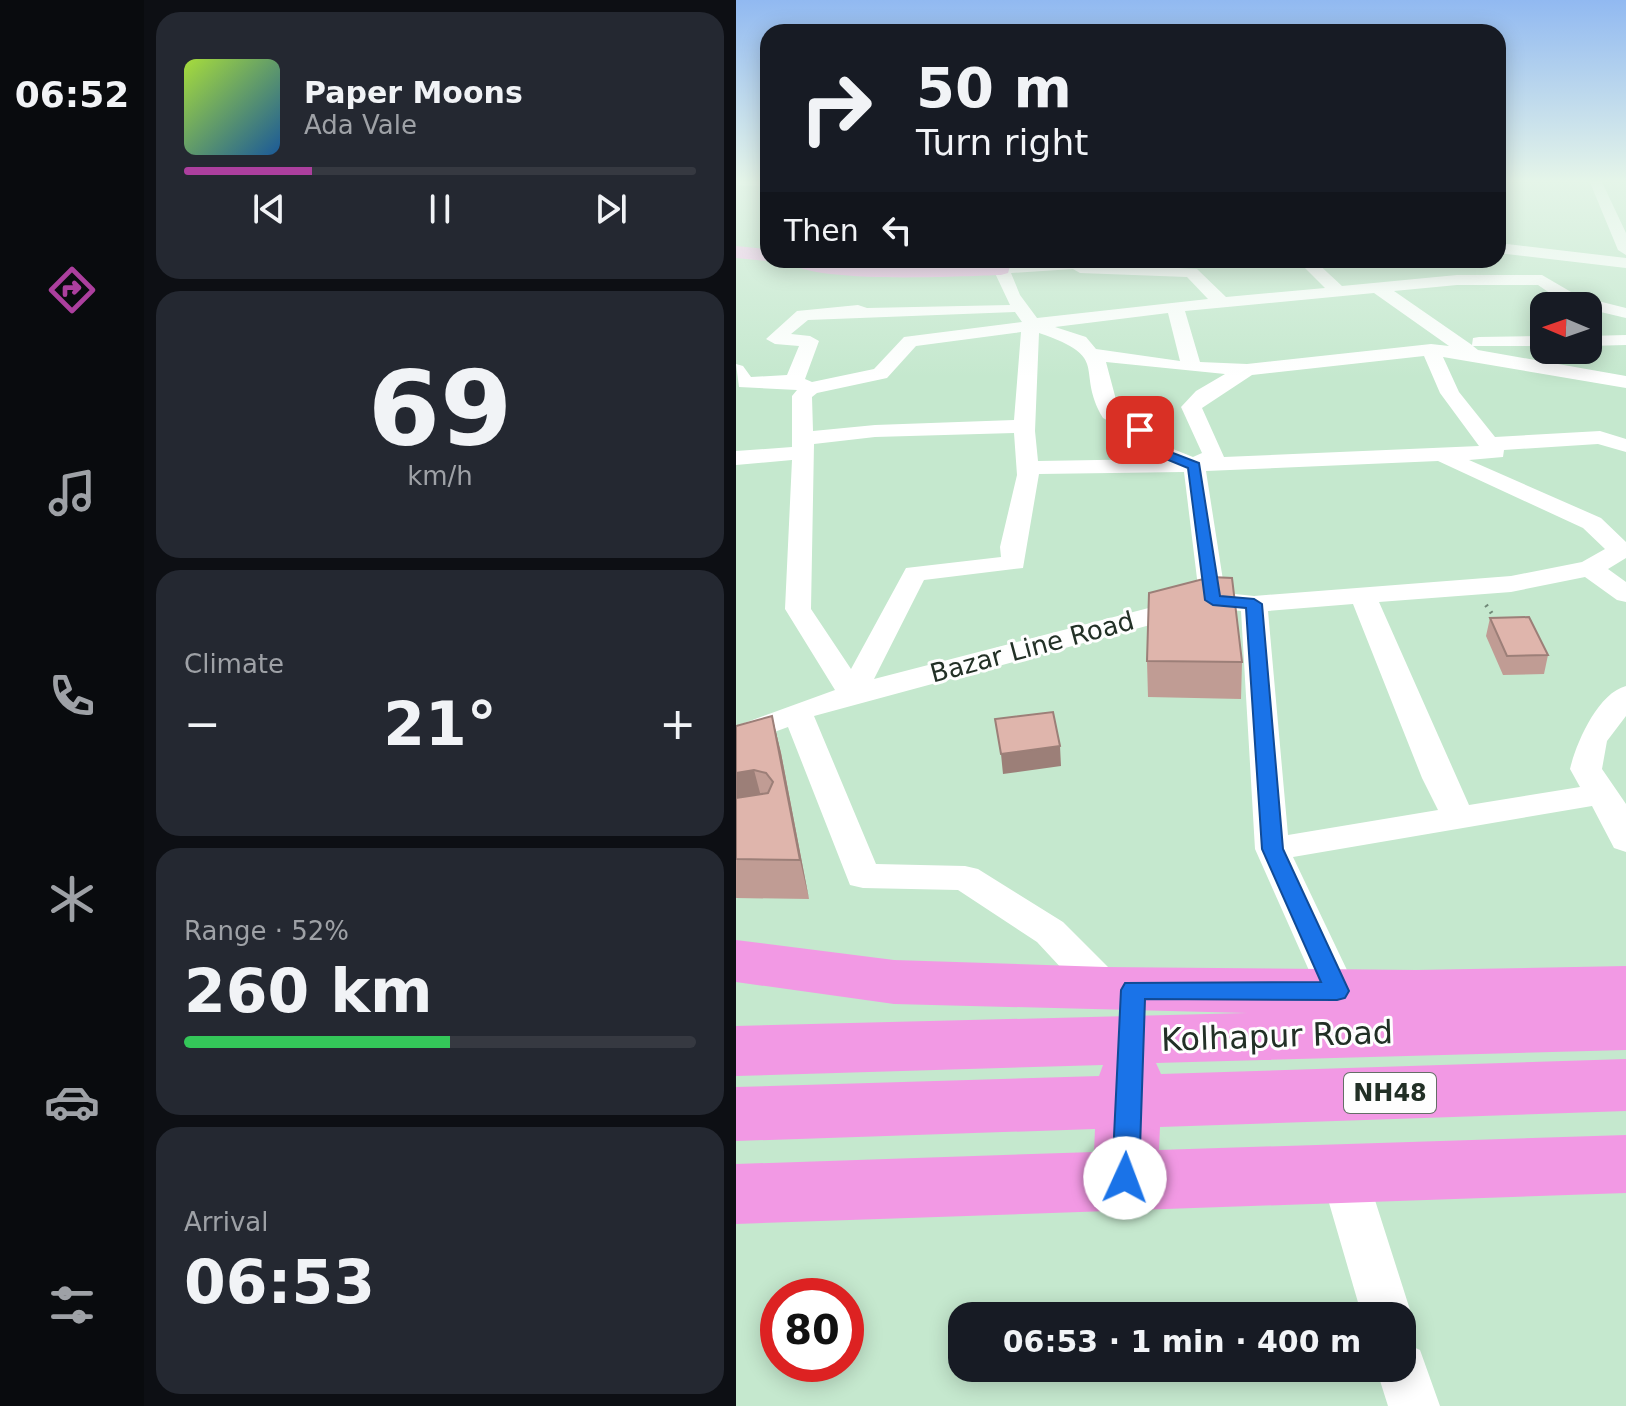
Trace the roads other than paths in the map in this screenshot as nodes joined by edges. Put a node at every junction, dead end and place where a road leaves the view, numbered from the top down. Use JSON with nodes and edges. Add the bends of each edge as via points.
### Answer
{"nodes":[{"id":1,"x":1506,"y":249,"type":"edge"},
{"id":2,"x":1534,"y":251,"type":"junction"},
{"id":3,"x":736,"y":252,"type":"edge"},
{"id":4,"x":760,"y":254,"type":"edge"},
{"id":5,"x":1626,"y":263,"type":"edge"},
{"id":6,"x":841,"y":268,"type":"edge"},
{"id":7,"x":919,"y":268,"type":"edge"},
{"id":8,"x":1003,"y":268,"type":"edge"},
{"id":9,"x":1073,"y":268,"type":"edge"},
{"id":10,"x":1314,"y":268,"type":"edge"},
{"id":11,"x":1542,"y":280,"type":"junction"},
{"id":12,"x":1377,"y":287,"type":"junction"},
{"id":13,"x":1338,"y":291,"type":"junction"},
{"id":14,"x":1222,"y":303,"type":"junction"},
{"id":15,"x":1175,"y":307,"type":"junction"},
{"id":16,"x":865,"y":313,"type":"junction"},
{"id":17,"x":1626,"y":313,"type":"edge"},
{"id":18,"x":1027,"y":317,"type":"junction"},
{"id":19,"x":1530,"y":340,"type":"edge"},
{"id":20,"x":1626,"y":340,"type":"edge"},
{"id":21,"x":910,"y":341,"type":"junction"},
{"id":22,"x":1602,"y":341,"type":"edge"},
{"id":23,"x":1466,"y":349,"type":"junction"},
{"id":24,"x":1431,"y":350,"type":"junction"},
{"id":25,"x":1090,"y":354,"type":"junction"},
{"id":26,"x":1194,"y":367,"type":"junction"},
{"id":27,"x":736,"y":370,"type":"edge"},
{"id":28,"x":1247,"y":370,"type":"junction"},
{"id":29,"x":1626,"y":382,"type":"edge"},
{"id":30,"x":802,"y":384,"type":"junction"},
{"id":31,"x":1024,"y":426,"type":"junction"},
{"id":32,"x":1489,"y":444,"type":"junction"},
{"id":33,"x":803,"y":446,"type":"junction"},
{"id":34,"x":1626,"y":446,"type":"edge"},
{"id":35,"x":1438,"y":454,"type":"junction"},
{"id":36,"x":736,"y":458,"type":"edge"},
{"id":37,"x":1194,"y":465,"type":"junction"},
{"id":38,"x":1027,"y":468,"type":"junction"},
{"id":39,"x":1626,"y":554,"type":"edge"},
{"id":40,"x":1590,"y":568,"type":"junction"},
{"id":41,"x":1626,"y":594,"type":"edge"},
{"id":42,"x":1363,"y":595,"type":"junction"},
{"id":43,"x":1213,"y":600,"type":"junction"},
{"id":44,"x":1254,"y":604,"type":"junction"},
{"id":45,"x":852,"y":694,"type":"junction"},
{"id":46,"x":1626,"y":695,"type":"edge"},
{"id":47,"x":797,"y":712,"type":"junction"},
{"id":48,"x":736,"y":737,"type":"edge"},
{"id":49,"x":1613,"y":796,"type":"edge"},
{"id":50,"x":1459,"y":817,"type":"junction"},
{"id":51,"x":1626,"y":840,"type":"edge"},
{"id":52,"x":1272,"y":849,"type":"junction"},
{"id":53,"x":736,"y":961,"type":"edge"},
{"id":54,"x":1626,"y":988,"type":"edge"},
{"id":55,"x":1337,"y":991,"type":"junction"},
{"id":56,"x":1132,"y":1006,"type":"junction"},
{"id":57,"x":1626,"y":1026,"type":"edge"},
{"id":58,"x":736,"y":1051,"type":"edge"},
{"id":59,"x":1626,"y":1085,"type":"edge"},
{"id":60,"x":736,"y":1114,"type":"edge"},
{"id":61,"x":1626,"y":1164,"type":"edge"},
{"id":62,"x":1343,"y":1172,"type":"junction"},
{"id":63,"x":1125,"y":1178,"type":"junction"},
{"id":64,"x":736,"y":1194,"type":"edge"},
{"id":65,"x":1383,"y":1302,"type":"edge"},
{"id":66,"x":1406,"y":1382,"type":"edge"},
{"id":67,"x":1414,"y":1406,"type":"edge"}],
"edges":[{"from":1,"to":2,"type":"street"},
{"from":2,"to":5,"type":"street"},
{"from":2,"to":11,"type":"street","via":[[1544,272]]},
{"from":3,"to":4,"type":"main road"},
{"from":6,"to":7,"type":"main road"},
{"from":8,"to":18,"type":"street"},
{"from":9,"to":14,"type":"street","via":[[1191,272]]},
{"from":10,"to":13,"type":"street"},
{"from":11,"to":12,"type":"street"},
{"from":11,"to":17,"type":"street","via":[[1572,300]]},
{"from":12,"to":13,"type":"street"},
{"from":12,"to":23,"type":"street"},
{"from":13,"to":14,"type":"street"},
{"from":14,"to":15,"type":"street"},
{"from":15,"to":18,"type":"street"},
{"from":15,"to":26,"type":"street","via":[[1186,355]]},
{"from":16,"to":18,"type":"street"},
{"from":16,"to":21,"type":"street","via":[[895,338]]},
{"from":16,"to":30,"type":"street","via":[[803,315],[783,329],[775,339],[810,341]]},
{"from":18,"to":25,"type":"street","via":[[1080,341]]},
{"from":19,"to":23,"type":"street"},
{"from":20,"to":22,"type":"street"},
{"from":21,"to":30,"type":"street","via":[[880,374]]},
{"from":21,"to":31,"type":"street","via":[[1030,326]]},
{"from":23,"to":24,"type":"street"},
{"from":23,"to":29,"type":"street"},
{"from":24,"to":28,"type":"street"},
{"from":24,"to":32,"type":"street","via":[[1450,393]]},
{"from":25,"to":26,"type":"street"},
{"from":25,"to":37,"type":"street","via":[[1097,362],[1110,414],[1140,430],[1160,452]]},
{"from":26,"to":28,"type":"street"},
{"from":27,"to":30,"type":"street","via":[[746,383]]},
{"from":28,"to":37,"type":"street","via":[[1191,407],[1214,455]]},
{"from":30,"to":33,"type":"street"},
{"from":31,"to":33,"type":"street","via":[[875,431]]},
{"from":31,"to":38,"type":"street"},
{"from":32,"to":34,"type":"street","via":[[1600,437]]},
{"from":32,"to":35,"type":"street","via":[[1495,452]]},
{"from":33,"to":36,"type":"street"},
{"from":33,"to":45,"type":"street","via":[[798,609]]},
{"from":35,"to":37,"type":"street"},
{"from":35,"to":40,"type":"street","via":[[1592,523],[1621,551]]},
{"from":37,"to":38,"type":"street"},
{"from":37,"to":43,"type":"street"},
{"from":38,"to":45,"type":"street","via":[[1012,547],[1014,563],[915,573]]},
{"from":39,"to":40,"type":"street"},
{"from":40,"to":41,"type":"street"},
{"from":40,"to":42,"type":"street","via":[[1511,584]]},
{"from":42,"to":44,"type":"street"},
{"from":42,"to":50,"type":"street"},
{"from":43,"to":44,"type":"street"},
{"from":43,"to":45,"type":"street","name":"Bazar Line Road"},
{"from":44,"to":52,"type":"street"},
{"from":45,"to":47,"type":"street","name":"Bazar Line Road"},
{"from":46,"to":49,"type":"street","via":[[1592,740],[1586,769]]},
{"from":47,"to":48,"type":"street","name":"Bazar Line Road"},
{"from":47,"to":56,"type":"street","via":[[863,876],[965,878],[1050,932]]},
{"from":49,"to":50,"type":"street"},
{"from":49,"to":51,"type":"street"},
{"from":50,"to":52,"type":"street"},
{"from":52,"to":55,"type":"street"},
{"from":53,"to":56,"type":"highway"},
{"from":54,"to":55,"type":"highway"},
{"from":55,"to":56,"type":"highway"},
{"from":56,"to":57,"type":"highway","name":"Kolhapur Road","number":"NH48"},
{"from":56,"to":58,"type":"highway","name":"Kolhapur Road","number":"NH48","via":[[1079,1042]]},
{"from":56,"to":63,"type":"highway"},
{"from":59,"to":60,"type":"highway","number":"NH48"},
{"from":61,"to":62,"type":"highway"},
{"from":62,"to":63,"type":"highway"},
{"from":62,"to":65,"type":"street"},
{"from":63,"to":64,"type":"highway"},
{"from":66,"to":67,"type":"street"}]}
